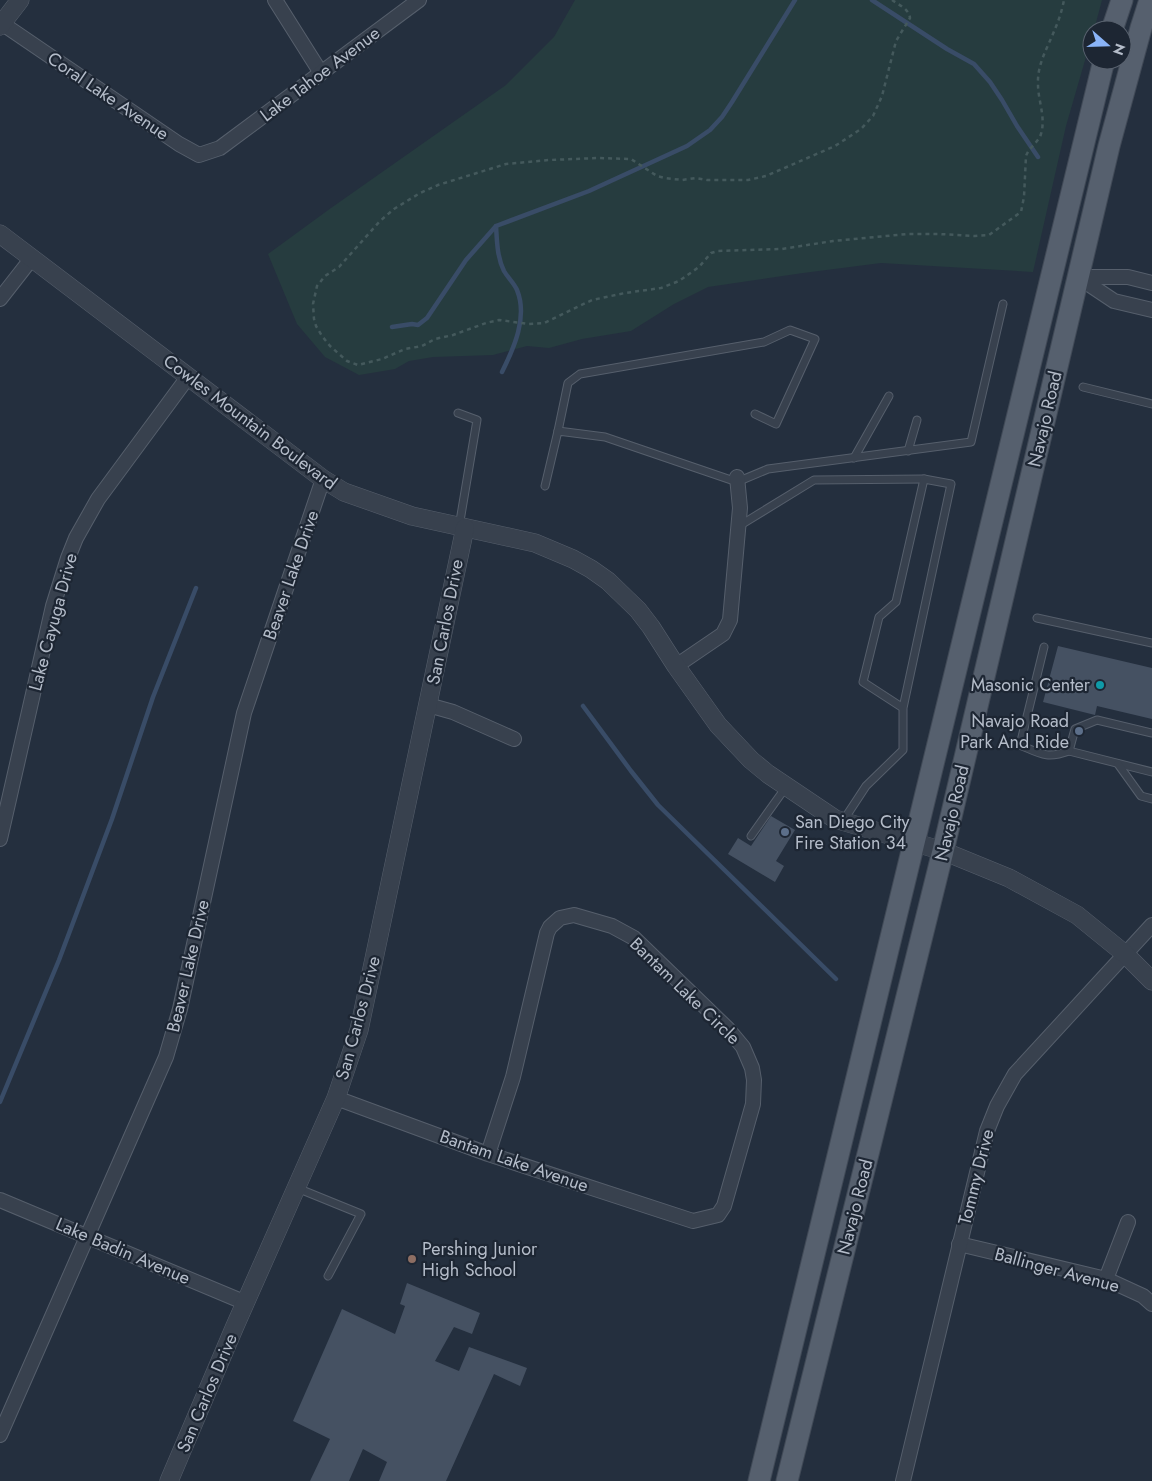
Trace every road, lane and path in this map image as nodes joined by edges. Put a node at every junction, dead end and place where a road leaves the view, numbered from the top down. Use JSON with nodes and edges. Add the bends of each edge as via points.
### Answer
{"nodes":[{"id":1,"x":20,"y":0,"type":"edge"},
{"id":2,"x":275,"y":0,"type":"edge"},
{"id":3,"x":420,"y":0,"type":"edge"},
{"id":4,"x":892,"y":0,"type":"edge"},
{"id":5,"x":1064,"y":0,"type":"edge"},
{"id":6,"x":1122,"y":0,"type":"edge"},
{"id":7,"x":1150,"y":0,"type":"edge"},
{"id":8,"x":1116,"y":20,"type":"edge"},
{"id":9,"x":1,"y":24,"type":"edge"},
{"id":10,"x":1104,"y":70,"type":"edge"},
{"id":11,"x":1105,"y":70,"type":"edge"},
{"id":12,"x":321,"y":73,"type":"junction"},
{"id":13,"x":220,"y":148,"type":"joint"},
{"id":14,"x":0,"y":234,"type":"edge"},
{"id":15,"x":32,"y":258,"type":"junction"},
{"id":16,"x":1078,"y":277,"type":"junction"},
{"id":17,"x":1152,"y":282,"type":"edge"},
{"id":18,"x":0,"y":299,"type":"edge"},
{"id":19,"x":1002,"y":304,"type":"dead end"},
{"id":20,"x":1152,"y":310,"type":"edge"},
{"id":21,"x":188,"y":376,"type":"junction"},
{"id":22,"x":1083,"y":387,"type":"dead end"},
{"id":23,"x":889,"y":396,"type":"dead end"},
{"id":24,"x":1152,"y":404,"type":"edge"},
{"id":25,"x":458,"y":413,"type":"dead end"},
{"id":26,"x":755,"y":414,"type":"dead end"},
{"id":27,"x":917,"y":420,"type":"dead end"},
{"id":28,"x":558,"y":431,"type":"junction"},
{"id":29,"x":908,"y":451,"type":"junction"},
{"id":30,"x":854,"y":458,"type":"junction"},
{"id":31,"x":924,"y":478,"type":"junction"},
{"id":32,"x":323,"y":479,"type":"junction"},
{"id":33,"x":737,"y":479,"type":"junction"},
{"id":34,"x":545,"y":486,"type":"dead end"},
{"id":35,"x":739,"y":526,"type":"junction"},
{"id":36,"x":462,"y":528,"type":"junction"},
{"id":37,"x":1037,"y":618,"type":"dead end"},
{"id":38,"x":1152,"y":643,"type":"edge"},
{"id":39,"x":1044,"y":647,"type":"dead end"},
{"id":40,"x":676,"y":666,"type":"junction"},
{"id":41,"x":428,"y":705,"type":"junction"},
{"id":42,"x":903,"y":708,"type":"junction"},
{"id":43,"x":1152,"y":733,"type":"edge"},
{"id":44,"x":514,"y":739,"type":"dead end"},
{"id":45,"x":1069,"y":751,"type":"junction"},
{"id":46,"x":1118,"y":764,"type":"junction"},
{"id":47,"x":1152,"y":772,"type":"edge"},
{"id":48,"x":786,"y":787,"type":"junction"},
{"id":49,"x":1152,"y":799,"type":"edge"},
{"id":50,"x":843,"y":821,"type":"junction"},
{"id":51,"x":751,"y":836,"type":"dead end"},
{"id":52,"x":0,"y":839,"type":"edge"},
{"id":53,"x":915,"y":843,"type":"junction"},
{"id":54,"x":943,"y":851,"type":"junction"},
{"id":55,"x":1152,"y":925,"type":"edge"},
{"id":56,"x":1125,"y":954,"type":"junction"},
{"id":57,"x":1152,"y":981,"type":"edge"},
{"id":58,"x":336,"y":1098,"type":"junction"},
{"id":59,"x":488,"y":1154,"type":"junction"},
{"id":60,"x":296,"y":1188,"type":"junction"},
{"id":61,"x":0,"y":1200,"type":"edge"},
{"id":62,"x":693,"y":1220,"type":"joint"},
{"id":63,"x":1128,"y":1222,"type":"dead end"},
{"id":64,"x":87,"y":1236,"type":"junction"},
{"id":65,"x":959,"y":1244,"type":"junction"},
{"id":66,"x":328,"y":1276,"type":"dead end"},
{"id":67,"x":1106,"y":1280,"type":"junction"},
{"id":68,"x":246,"y":1303,"type":"junction"},
{"id":69,"x":1152,"y":1304,"type":"edge"},
{"id":70,"x":0,"y":1436,"type":"edge"},
{"id":71,"x":169,"y":1481,"type":"edge"},
{"id":72,"x":759,"y":1481,"type":"edge"},
{"id":73,"x":788,"y":1481,"type":"edge"},
{"id":74,"x":902,"y":1481,"type":"edge"}],
"edges":[{"from":1,"to":9,"type":"street"},
{"from":2,"to":12,"type":"street"},
{"from":3,"to":12,"type":"street","name":"Lake Tahoe Avenue"},
{"from":4,"to":5,"type":"path","via":[[905,9],[910,18],[896,41],[882,96],[861,129],[835,146],[766,176],[748,180],[682,180],[656,176],[631,159],[599,158],[506,164],[438,185],[394,209],[317,286],[313,304],[316,326],[346,361],[358,366],[486,323],[499,320],[544,323],[592,300],[661,288],[679,281],[699,267],[711,253],[718,251],[782,249],[907,234],[989,235],[1021,212],[1028,151],[1041,134],[1039,75]]},
{"from":6,"to":8,"type":"main road"},
{"from":7,"to":16,"type":"main road","name":"Navajo Road","via":[[1109,146]]},
{"from":9,"to":13,"type":"street","name":"Coral Lake Avenue","via":[[179,144],[199,155]]},
{"from":10,"to":53,"type":"main road","name":"Navajo Road"},
{"from":11,"to":16,"type":"main road","via":[[1091,169],[1070,262]]},
{"from":12,"to":13,"type":"street","name":"Lake Tahoe Avenue"},
{"from":14,"to":15,"type":"street","name":"Cowles Mountain Boulevard"},
{"from":15,"to":18,"type":"street"},
{"from":15,"to":21,"type":"street","name":"Cowles Mountain Boulevard"},
{"from":16,"to":17,"type":"street","via":[[1128,277]]},
{"from":16,"to":20,"type":"street","via":[[1114,301]]},
{"from":16,"to":54,"type":"main road","name":"Navajo Road"},
{"from":19,"to":29,"type":"lane","via":[[971,442]]},
{"from":21,"to":32,"type":"street","name":"Cowles Mountain Boulevard"},
{"from":21,"to":52,"type":"street","name":"Lake Cayuga Drive","via":[[98,499],[76,538],[53,606]]},
{"from":22,"to":24,"type":"lane"},
{"from":23,"to":30,"type":"lane"},
{"from":25,"to":36,"type":"lane","via":[[477,420]]},
{"from":26,"to":28,"type":"lane","via":[[776,424],[815,339],[790,330],[764,342],[580,374],[568,383]]},
{"from":27,"to":29,"type":"lane"},
{"from":28,"to":33,"type":"lane","via":[[605,437]]},
{"from":28,"to":34,"type":"lane"},
{"from":29,"to":30,"type":"lane"},
{"from":30,"to":33,"type":"lane","via":[[768,468]]},
{"from":31,"to":35,"type":"lane","via":[[814,480]]},
{"from":31,"to":42,"type":"lane","via":[[951,484]]},
{"from":31,"to":42,"type":"lane","via":[[896,602],[879,617],[863,682]]},
{"from":32,"to":36,"type":"street","name":"Cowles Mountain Boulevard","via":[[344,492],[412,516]]},
{"from":32,"to":64,"type":"street","name":"Beaver Lake Drive","via":[[244,713],[182,1000],[166,1057]]},
{"from":33,"to":35,"type":"street"},
{"from":35,"to":40,"type":"street","via":[[730,620],[722,634]]},
{"from":36,"to":40,"type":"street","name":"Cowles Mountain Boulevard","via":[[535,543],[591,569],[638,610]]},
{"from":36,"to":41,"type":"street","name":"San Carlos Drive"},
{"from":37,"to":38,"type":"lane"},
{"from":39,"to":45,"type":"lane","via":[[1020,745],[1048,756]]},
{"from":40,"to":48,"type":"street","name":"Cowles Mountain Boulevard","via":[[734,743]]},
{"from":41,"to":44,"type":"street","via":[[453,712]]},
{"from":41,"to":58,"type":"street","name":"San Carlos Drive","via":[[359,1030]]},
{"from":42,"to":50,"type":"lane","via":[[903,750],[866,786]]},
{"from":43,"to":45,"type":"lane","via":[[1097,720],[1075,730]]},
{"from":45,"to":46,"type":"lane"},
{"from":46,"to":47,"type":"lane"},
{"from":46,"to":49,"type":"lane","via":[[1142,796]]},
{"from":48,"to":50,"type":"street","name":"Cowles Mountain Boulevard"},
{"from":48,"to":51,"type":"lane"},
{"from":50,"to":53,"type":"street","name":"Cowles Mountain Boulevard"},
{"from":53,"to":54,"type":"street","name":"Cowles Mountain Boulevard"},
{"from":53,"to":72,"type":"main road","name":"Navajo Road"},
{"from":54,"to":56,"type":"street","name":"Cowles Mountain Boulevard","via":[[1009,878],[1077,915]]},
{"from":54,"to":73,"type":"main road","name":"Navajo Road"},
{"from":55,"to":56,"type":"street","name":"Tommy Drive"},
{"from":56,"to":57,"type":"street","name":"Cowles Mountain Boulevard"},
{"from":56,"to":65,"type":"street","name":"Tommy Drive","via":[[1015,1074],[1005,1090],[987,1131]]},
{"from":58,"to":59,"type":"street","name":"Bantam Lake Avenue"},
{"from":58,"to":60,"type":"street","name":"San Carlos Drive"},
{"from":59,"to":62,"type":"street","name":"Bantam Lake Avenue"},
{"from":59,"to":62,"type":"street","name":"Bantam Lake Circle","via":[[514,1077],[547,932],[566,915],[581,916],[612,926],[634,938],[728,1029],[748,1057],[754,1080],[753,1104],[724,1206],[718,1215]]},
{"from":60,"to":66,"type":"lane","via":[[361,1214]]},
{"from":60,"to":68,"type":"street","name":"San Carlos Drive"},
{"from":61,"to":64,"type":"street","name":"Lake Badin Avenue"},
{"from":63,"to":67,"type":"street"},
{"from":64,"to":68,"type":"street","name":"Lake Badin Avenue"},
{"from":64,"to":70,"type":"street","name":"Beaver Lake Drive"},
{"from":65,"to":67,"type":"street","name":"Ballinger Avenue"},
{"from":65,"to":74,"type":"street","name":"Tommy Drive"},
{"from":67,"to":69,"type":"street","name":"Ballinger Avenue","via":[[1143,1296]]},
{"from":68,"to":71,"type":"street","name":"San Carlos Drive"}]}
